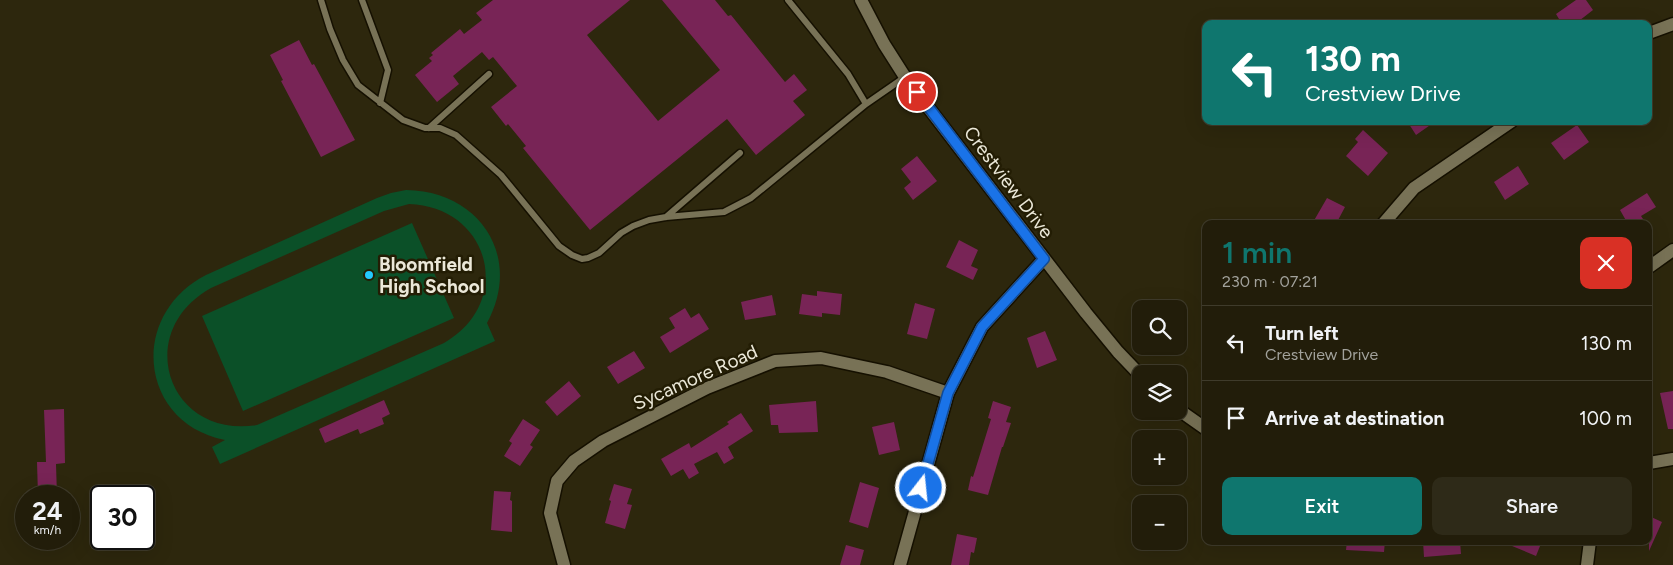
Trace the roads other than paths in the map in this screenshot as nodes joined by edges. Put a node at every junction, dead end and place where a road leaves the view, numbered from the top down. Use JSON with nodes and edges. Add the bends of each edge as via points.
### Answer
{"nodes":[{"id":1,"x":322,"y":0,"type":"edge"},
{"id":2,"x":362,"y":0,"type":"edge"},
{"id":3,"x":788,"y":0,"type":"edge"},
{"id":4,"x":861,"y":0,"type":"edge"},
{"id":5,"x":1673,"y":24,"type":"edge"},
{"id":6,"x":1652,"y":32,"type":"edge"},
{"id":7,"x":489,"y":74,"type":"dead end"},
{"id":8,"x":905,"y":77,"type":"junction"},
{"id":9,"x":380,"y":103,"type":"junction"},
{"id":10,"x":866,"y":104,"type":"junction"},
{"id":11,"x":1506,"y":125,"type":"edge"},
{"id":12,"x":429,"y":128,"type":"junction"},
{"id":13,"x":740,"y":153,"type":"dead end"},
{"id":14,"x":666,"y":217,"type":"junction"},
{"id":15,"x":1386,"y":220,"type":"edge"},
{"id":16,"x":1673,"y":250,"type":"edge"},
{"id":17,"x":1044,"y":259,"type":"junction"},
{"id":18,"x":1652,"y":264,"type":"edge"},
{"id":19,"x":1132,"y":367,"type":"edge"},
{"id":20,"x":948,"y":393,"type":"junction"},
{"id":21,"x":1187,"y":416,"type":"edge"},
{"id":22,"x":1202,"y":426,"type":"edge"},
{"id":23,"x":1673,"y":458,"type":"edge"},
{"id":24,"x":1652,"y":462,"type":"edge"},
{"id":25,"x":1590,"y":545,"type":"edge"},
{"id":26,"x":564,"y":565,"type":"edge"},
{"id":27,"x":900,"y":565,"type":"edge"},
{"id":28,"x":1587,"y":565,"type":"edge"}],
"edges":[{"from":1,"to":9,"type":"lane","via":[[343,60],[358,85]]},
{"from":2,"to":9,"type":"lane","via":[[388,70]]},
{"from":3,"to":10,"type":"lane","via":[[848,74]]},
{"from":4,"to":8,"type":"street","name":"Crestview Drive"},
{"from":5,"to":6,"type":"street"},
{"from":7,"to":12,"type":"lane"},
{"from":8,"to":10,"type":"lane"},
{"from":8,"to":17,"type":"street","name":"Crestview Drive"},
{"from":9,"to":12,"type":"lane","via":[[403,120]]},
{"from":10,"to":14,"type":"lane","via":[[756,195],[724,212]]},
{"from":11,"to":15,"type":"street","via":[[1414,188]]},
{"from":12,"to":14,"type":"lane","via":[[440,128],[456,136],[501,176],[559,246],[578,258],[593,257],[633,226]]},
{"from":13,"to":14,"type":"lane"},
{"from":16,"to":18,"type":"street"},
{"from":17,"to":19,"type":"street","name":"Crestview Drive"},
{"from":17,"to":20,"type":"street","via":[[982,327]]},
{"from":20,"to":26,"type":"street","name":"Sycamore Road","via":[[887,372],[821,358],[775,361],[707,388],[603,441],[574,461],[557,481],[550,513]]},
{"from":20,"to":27,"type":"street"},
{"from":21,"to":22,"type":"street"},
{"from":23,"to":24,"type":"street"},
{"from":25,"to":28,"type":"street"}]}
